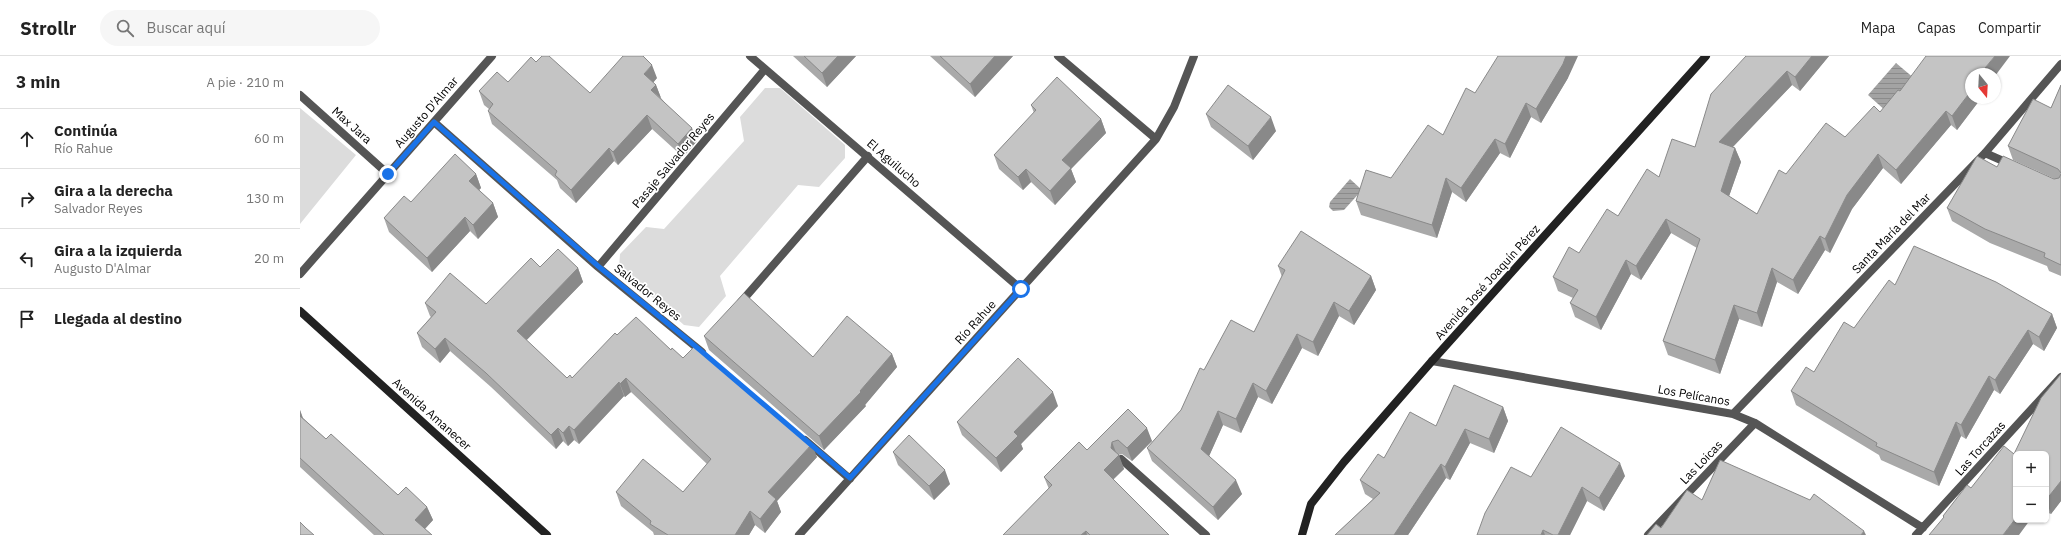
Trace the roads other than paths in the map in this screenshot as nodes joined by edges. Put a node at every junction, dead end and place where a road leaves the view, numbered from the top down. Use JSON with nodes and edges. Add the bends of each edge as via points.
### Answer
{"nodes":[{"id":1,"x":492,"y":56,"type":"edge"},
{"id":2,"x":750,"y":56,"type":"edge"},
{"id":3,"x":1058,"y":56,"type":"edge"},
{"id":4,"x":1194,"y":56,"type":"edge"},
{"id":5,"x":1706,"y":56,"type":"edge"},
{"id":6,"x":2061,"y":64,"type":"edge"},
{"id":7,"x":765,"y":69,"type":"junction"},
{"id":8,"x":300,"y":95,"type":"edge"},
{"id":9,"x":434,"y":122,"type":"junction"},
{"id":10,"x":1156,"y":139,"type":"junction"},
{"id":11,"x":1985,"y":153,"type":"junction"},
{"id":12,"x":868,"y":156,"type":"junction"},
{"id":13,"x":2020,"y":169,"type":"edge"},
{"id":14,"x":388,"y":174,"type":"junction"},
{"id":15,"x":598,"y":266,"type":"junction"},
{"id":16,"x":300,"y":274,"type":"edge"},
{"id":17,"x":1021,"y":289,"type":"junction"},
{"id":18,"x":736,"y":309,"type":"edge"},
{"id":19,"x":300,"y":311,"type":"edge"},
{"id":20,"x":704,"y":350,"type":"edge"},
{"id":21,"x":1432,"y":361,"type":"junction"},
{"id":22,"x":2061,"y":377,"type":"edge"},
{"id":23,"x":1733,"y":414,"type":"junction"},
{"id":24,"x":1755,"y":423,"type":"junction"},
{"id":25,"x":796,"y":432,"type":"edge"},
{"id":26,"x":1121,"y":459,"type":"dead end"},
{"id":27,"x":850,"y":478,"type":"junction"},
{"id":28,"x":1923,"y":528,"type":"junction"},
{"id":29,"x":547,"y":535,"type":"edge"},
{"id":30,"x":799,"y":535,"type":"edge"},
{"id":31,"x":1206,"y":535,"type":"edge"},
{"id":32,"x":1302,"y":535,"type":"edge"},
{"id":33,"x":1648,"y":535,"type":"edge"},
{"id":34,"x":1916,"y":535,"type":"edge"}],
"edges":[{"from":1,"to":9,"type":"street","name":"Augusto D'Almar"},
{"from":2,"to":7,"type":"street","name":"El Aguilucho"},
{"from":3,"to":10,"type":"street"},
{"from":4,"to":10,"type":"street","name":"Río Rahue","via":[[1174,107]]},
{"from":5,"to":21,"type":"main road","name":"Avenida José Joaquín Pérez"},
{"from":6,"to":11,"type":"street","name":"Santa María del Mar"},
{"from":7,"to":12,"type":"street","name":"El Aguilucho"},
{"from":7,"to":15,"type":"street","name":"Pasaje Salvador Reyes"},
{"from":8,"to":14,"type":"street","name":"Max Jara"},
{"from":9,"to":14,"type":"street","name":"Augusto D'Almar"},
{"from":9,"to":15,"type":"street","name":"Salvador Reyes"},
{"from":10,"to":17,"type":"street","name":"Río Rahue"},
{"from":11,"to":13,"type":"street"},
{"from":11,"to":23,"type":"street","name":"Santa María del Mar"},
{"from":12,"to":17,"type":"street","name":"El Aguilucho"},
{"from":12,"to":18,"type":"street"},
{"from":14,"to":16,"type":"street","name":"Augusto D'Almar"},
{"from":15,"to":20,"type":"street","name":"Salvador Reyes"},
{"from":17,"to":27,"type":"street","name":"Río Rahue"},
{"from":19,"to":29,"type":"main road","name":"Avenida Amanecer"},
{"from":21,"to":23,"type":"street","name":"Los Pelícanos"},
{"from":21,"to":32,"type":"main road","name":"Avenida José Joaquín Pérez","via":[[1322,488],[1311,504]]},
{"from":22,"to":28,"type":"street","name":"Las Torcazas"},
{"from":23,"to":24,"type":"street","name":"Los Pelícanos"},
{"from":24,"to":28,"type":"street","name":"Los Pelícanos"},
{"from":24,"to":33,"type":"street","name":"Las Loicas"},
{"from":25,"to":27,"type":"street"},
{"from":26,"to":31,"type":"street"},
{"from":27,"to":30,"type":"street","name":"Río Rahue"},
{"from":28,"to":34,"type":"street","name":"Las Torcazas"}]}
